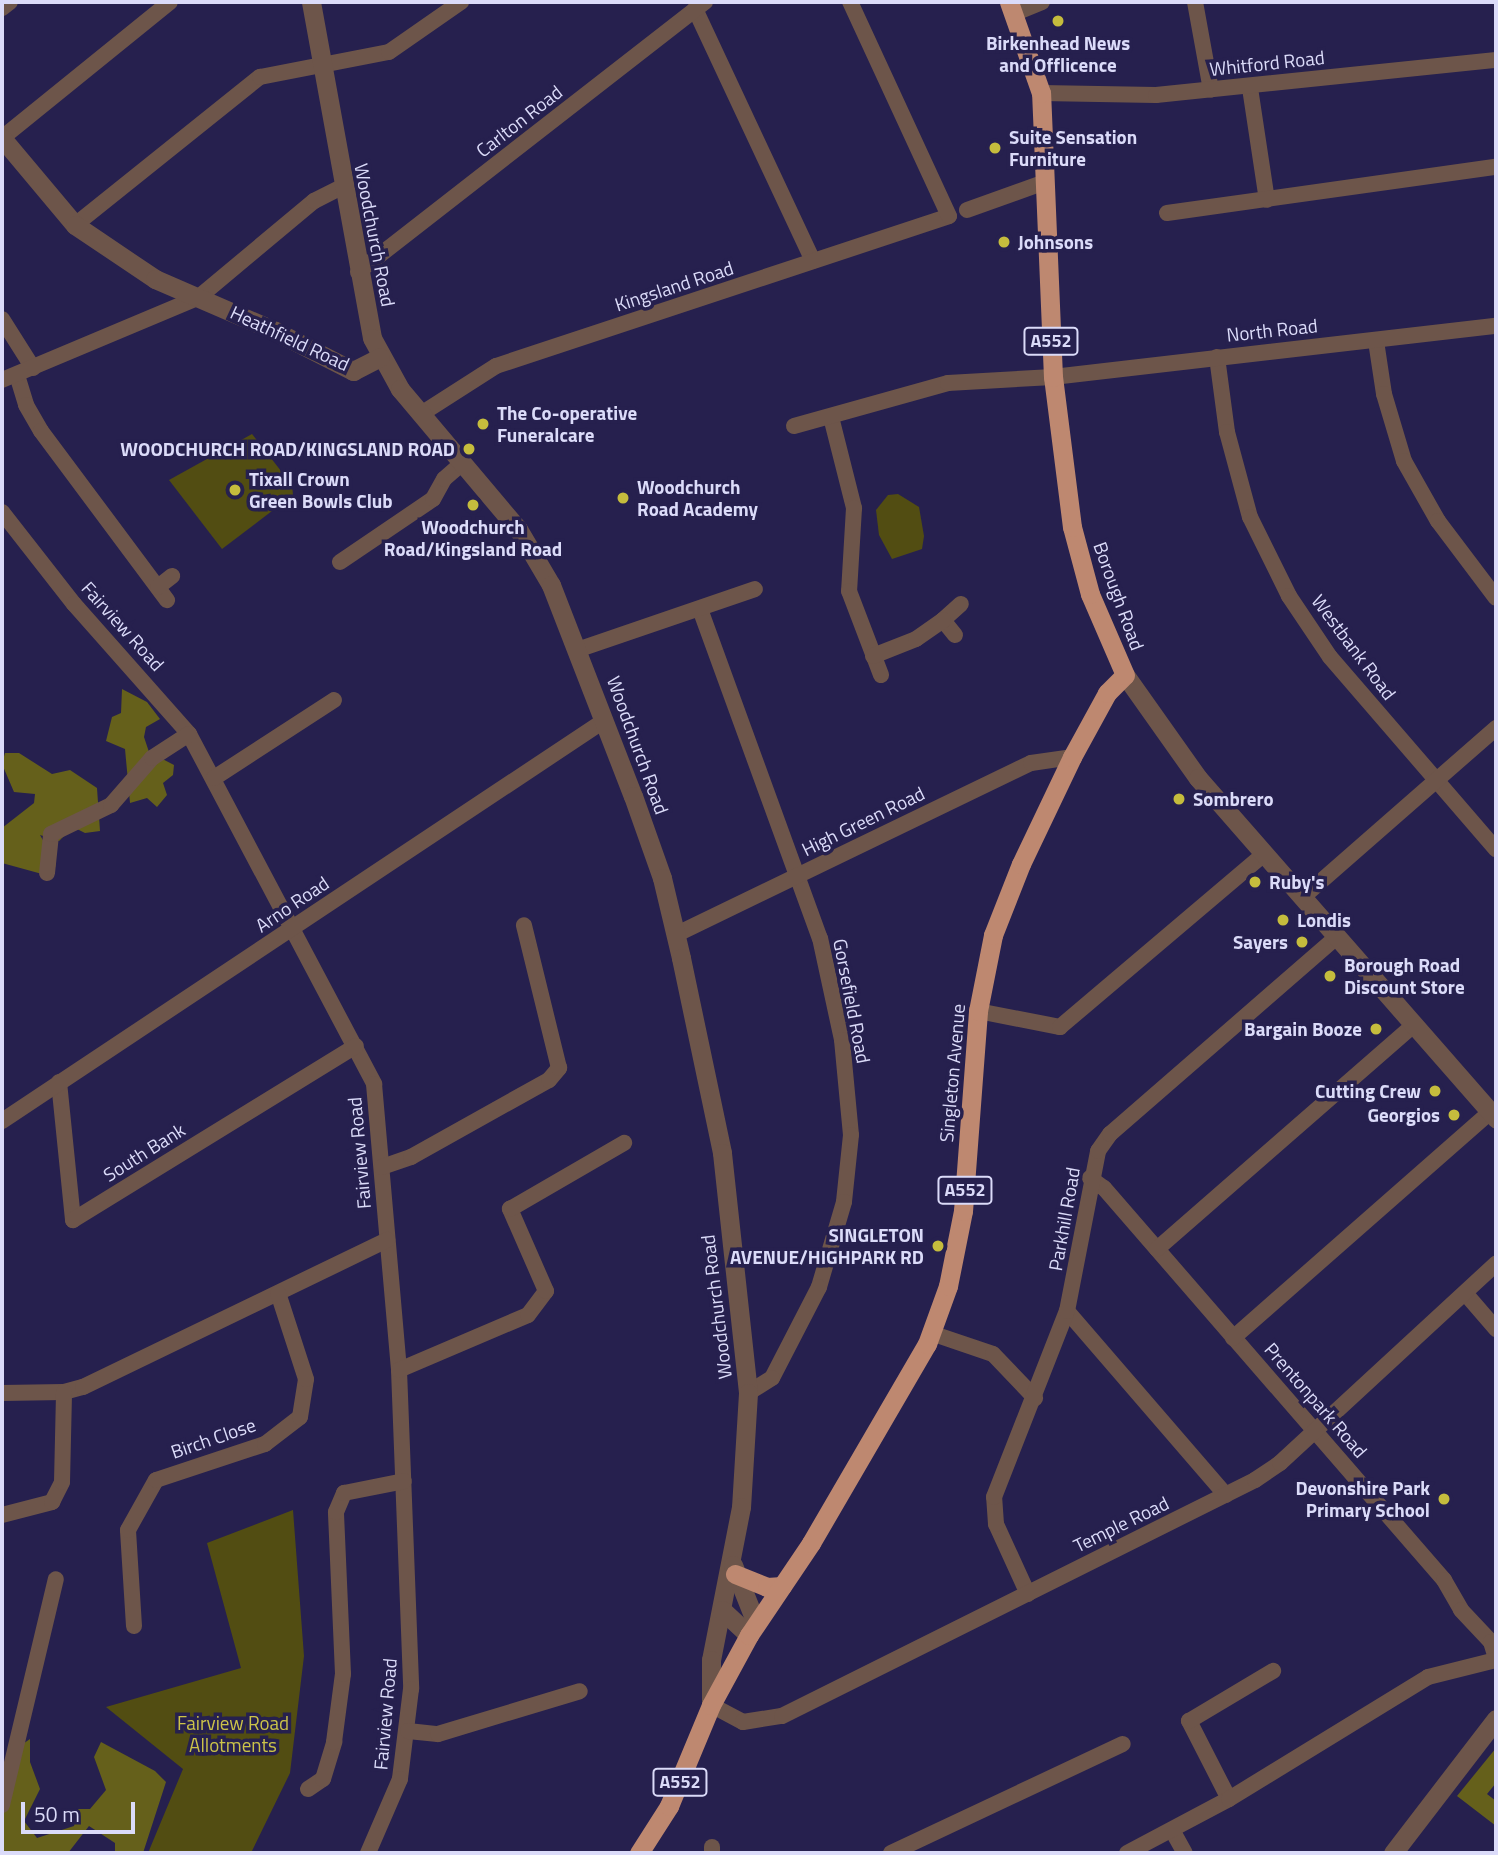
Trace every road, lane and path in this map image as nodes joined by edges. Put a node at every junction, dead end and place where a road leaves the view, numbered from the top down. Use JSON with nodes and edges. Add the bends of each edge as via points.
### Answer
{"nodes":[{"id":1,"x":10,"y":2,"type":"edge"},
{"id":2,"x":170,"y":2,"type":"edge"},
{"id":3,"x":311,"y":2,"type":"edge"},
{"id":4,"x":461,"y":2,"type":"edge"},
{"id":5,"x":850,"y":2,"type":"edge"},
{"id":6,"x":1042,"y":2,"type":"edge"},
{"id":7,"x":1195,"y":2,"type":"edge"},
{"id":8,"x":700,"y":6,"type":"edge"},
{"id":9,"x":1012,"y":7,"type":"edge"},
{"id":10,"x":2,"y":8,"type":"edge"},
{"id":11,"x":1496,"y":60,"type":"edge"},
{"id":12,"x":320,"y":66,"type":"junction"},
{"id":13,"x":1250,"y":88,"type":"junction"},
{"id":14,"x":1212,"y":90,"type":"junction"},
{"id":15,"x":1041,"y":93,"type":"junction"},
{"id":16,"x":2,"y":138,"type":"edge"},
{"id":17,"x":1496,"y":167,"type":"edge"},
{"id":18,"x":1045,"y":182,"type":"junction"},
{"id":19,"x":343,"y":186,"type":"junction"},
{"id":20,"x":1267,"y":200,"type":"junction"},
{"id":21,"x":967,"y":210,"type":"dead end"},
{"id":22,"x":1167,"y":213,"type":"dead end"},
{"id":23,"x":75,"y":225,"type":"junction"},
{"id":24,"x":813,"y":261,"type":"junction"},
{"id":25,"x":358,"y":272,"type":"junction"},
{"id":26,"x":199,"y":297,"type":"junction"},
{"id":27,"x":2,"y":319,"type":"edge"},
{"id":28,"x":1496,"y":326,"type":"edge"},
{"id":29,"x":1376,"y":341,"type":"junction"},
{"id":30,"x":380,"y":357,"type":"junction"},
{"id":31,"x":1217,"y":357,"type":"junction"},
{"id":32,"x":33,"y":368,"type":"junction"},
{"id":33,"x":9,"y":377,"type":"edge"},
{"id":34,"x":1053,"y":377,"type":"junction"},
{"id":35,"x":421,"y":414,"type":"junction"},
{"id":36,"x":831,"y":417,"type":"junction"},
{"id":37,"x":794,"y":426,"type":"dead end"},
{"id":38,"x":461,"y":464,"type":"junction"},
{"id":39,"x":2,"y":512,"type":"edge"},
{"id":40,"x":340,"y":562,"type":"dead end"},
{"id":41,"x":172,"y":576,"type":"dead end"},
{"id":42,"x":755,"y":589,"type":"dead end"},
{"id":43,"x":1496,"y":598,"type":"edge"},
{"id":44,"x":961,"y":604,"type":"dead end"},
{"id":45,"x":700,"y":609,"type":"junction"},
{"id":46,"x":943,"y":620,"type":"junction"},
{"id":47,"x":955,"y":635,"type":"dead end"},
{"id":48,"x":577,"y":650,"type":"junction"},
{"id":49,"x":873,"y":656,"type":"junction"},
{"id":50,"x":881,"y":675,"type":"dead end"},
{"id":51,"x":1125,"y":675,"type":"junction"},
{"id":52,"x":334,"y":700,"type":"dead end"},
{"id":53,"x":605,"y":720,"type":"junction"},
{"id":54,"x":1496,"y":729,"type":"edge"},
{"id":55,"x":189,"y":734,"type":"junction"},
{"id":56,"x":1072,"y":757,"type":"junction"},
{"id":57,"x":214,"y":778,"type":"junction"},
{"id":58,"x":1436,"y":781,"type":"junction"},
{"id":59,"x":1496,"y":849,"type":"edge"},
{"id":60,"x":1264,"y":854,"type":"junction"},
{"id":61,"x":47,"y":873,"type":"dead end"},
{"id":62,"x":800,"y":875,"type":"junction"},
{"id":63,"x":1303,"y":897,"type":"junction"},
{"id":64,"x":524,"y":925,"type":"dead end"},
{"id":65,"x":293,"y":928,"type":"junction"},
{"id":66,"x":675,"y":935,"type":"junction"},
{"id":67,"x":1337,"y":937,"type":"junction"},
{"id":68,"x":978,"y":1011,"type":"junction"},
{"id":69,"x":1414,"y":1025,"type":"junction"},
{"id":70,"x":356,"y":1046,"type":"junction"},
{"id":71,"x":60,"y":1082,"type":"junction"},
{"id":72,"x":1493,"y":1116,"type":"edge"},
{"id":73,"x":2,"y":1121,"type":"edge"},
{"id":74,"x":625,"y":1143,"type":"dead end"},
{"id":75,"x":382,"y":1167,"type":"junction"},
{"id":76,"x":1090,"y":1178,"type":"junction"},
{"id":77,"x":387,"y":1240,"type":"junction"},
{"id":78,"x":1157,"y":1249,"type":"junction"},
{"id":79,"x":1496,"y":1264,"type":"edge"},
{"id":80,"x":278,"y":1293,"type":"junction"},
{"id":81,"x":1465,"y":1293,"type":"junction"},
{"id":82,"x":1067,"y":1311,"type":"junction"},
{"id":83,"x":1496,"y":1329,"type":"edge"},
{"id":84,"x":931,"y":1333,"type":"junction"},
{"id":85,"x":1233,"y":1338,"type":"junction"},
{"id":86,"x":399,"y":1370,"type":"junction"},
{"id":87,"x":64,"y":1392,"type":"junction"},
{"id":88,"x":2,"y":1393,"type":"edge"},
{"id":89,"x":748,"y":1393,"type":"junction"},
{"id":90,"x":1035,"y":1398,"type":"junction"},
{"id":91,"x":1315,"y":1431,"type":"junction"},
{"id":92,"x":404,"y":1481,"type":"junction"},
{"id":93,"x":1226,"y":1494,"type":"junction"},
{"id":94,"x":2,"y":1515,"type":"edge"},
{"id":95,"x":734,"y":1570,"type":"junction"},
{"id":96,"x":56,"y":1579,"type":"dead end"},
{"id":97,"x":782,"y":1586,"type":"junction"},
{"id":98,"x":1028,"y":1594,"type":"junction"},
{"id":99,"x":722,"y":1610,"type":"junction"},
{"id":100,"x":134,"y":1626,"type":"dead end"},
{"id":101,"x":753,"y":1629,"type":"junction"},
{"id":102,"x":1496,"y":1659,"type":"edge"},
{"id":103,"x":1273,"y":1671,"type":"dead end"},
{"id":104,"x":580,"y":1691,"type":"dead end"},
{"id":105,"x":711,"y":1705,"type":"junction"},
{"id":106,"x":1496,"y":1719,"type":"edge"},
{"id":107,"x":408,"y":1731,"type":"junction"},
{"id":108,"x":1124,"y":1744,"type":"dead end"},
{"id":109,"x":309,"y":1789,"type":"dead end"},
{"id":110,"x":1229,"y":1798,"type":"junction"},
{"id":111,"x":2,"y":1805,"type":"edge"},
{"id":112,"x":1172,"y":1830,"type":"junction"},
{"id":113,"x":368,"y":1853,"type":"edge"},
{"id":114,"x":639,"y":1853,"type":"edge"},
{"id":115,"x":891,"y":1853,"type":"edge"},
{"id":116,"x":1127,"y":1853,"type":"edge"},
{"id":117,"x":1185,"y":1853,"type":"edge"},
{"id":118,"x":1393,"y":1853,"type":"edge"}],
"edges":[{"from":1,"to":10,"type":"street"},
{"from":2,"to":16,"type":"street"},
{"from":3,"to":12,"type":"street","name":"Woodchurch Road"},
{"from":4,"to":12,"type":"street","via":[[389,52]]},
{"from":5,"to":24,"type":"street","name":"Kingsland Road","via":[[949,216]]},
{"from":6,"to":9,"type":"street"},
{"from":7,"to":14,"type":"street"},
{"from":8,"to":24,"type":"street"},
{"from":8,"to":25,"type":"street","name":"Carlton Road"},
{"from":9,"to":15,"type":"highway","name":"Borough Road","number":"A552"},
{"from":11,"to":13,"type":"street","name":"Whitford Road"},
{"from":12,"to":19,"type":"street","name":"Woodchurch Road"},
{"from":12,"to":23,"type":"street","via":[[261,77]]},
{"from":13,"to":14,"type":"street","name":"Whitford Road"},
{"from":13,"to":20,"type":"street"},
{"from":14,"to":15,"type":"street","name":"Whitford Road"},
{"from":15,"to":18,"type":"highway","name":"Borough Road","number":"A552"},
{"from":16,"to":23,"type":"street"},
{"from":17,"to":20,"type":"street"},
{"from":18,"to":21,"type":"street"},
{"from":18,"to":34,"type":"highway","name":"Borough Road","number":"A552"},
{"from":19,"to":25,"type":"street","name":"Woodchurch Road"},
{"from":19,"to":26,"type":"street","via":[[314,201]]},
{"from":20,"to":22,"type":"street"},
{"from":23,"to":26,"type":"street","via":[[155,279]]},
{"from":24,"to":35,"type":"street","name":"Kingsland Road","via":[[496,366]]},
{"from":25,"to":30,"type":"street","name":"Woodchurch Road"},
{"from":26,"to":30,"type":"street","name":"Heathfield Road","via":[[353,371]]},
{"from":26,"to":32,"type":"street"},
{"from":27,"to":32,"type":"street"},
{"from":28,"to":29,"type":"street","name":"North Road"},
{"from":29,"to":31,"type":"street","name":"North Road"},
{"from":29,"to":43,"type":"street","via":[[1384,394],[1404,461],[1438,521]]},
{"from":30,"to":35,"type":"street","name":"Woodchurch Road"},
{"from":31,"to":34,"type":"street","name":"North Road"},
{"from":31,"to":58,"type":"street","name":"Westbank Road","via":[[1227,432],[1241,487],[1274,568],[1330,657]]},
{"from":32,"to":33,"type":"street"},
{"from":33,"to":41,"type":"street","via":[[41,431],[162,593]]},
{"from":34,"to":36,"type":"street","name":"North Road","via":[[948,383]]},
{"from":34,"to":51,"type":"highway","name":"Borough Road","number":"A552","via":[[1072,527],[1090,594]]},
{"from":35,"to":38,"type":"street","name":"Woodchurch Road"},
{"from":36,"to":37,"type":"street","name":"North Road"},
{"from":36,"to":49,"type":"street","via":[[854,508],[849,591]]},
{"from":38,"to":40,"type":"street","via":[[444,479],[433,499]]},
{"from":38,"to":48,"type":"street","name":"Woodchurch Road","via":[[518,529],[551,585]]},
{"from":39,"to":55,"type":"street","name":"Fairview Road","via":[[74,604]]},
{"from":42,"to":45,"type":"street"},
{"from":44,"to":46,"type":"street"},
{"from":45,"to":48,"type":"street"},
{"from":45,"to":62,"type":"street","name":"Gorsefield Road"},
{"from":46,"to":47,"type":"street"},
{"from":46,"to":49,"type":"street","via":[[916,639]]},
{"from":48,"to":53,"type":"street","name":"Woodchurch Road"},
{"from":49,"to":50,"type":"street"},
{"from":51,"to":56,"type":"highway","name":"Singleton Avenue","number":"A552","via":[[1107,693]]},
{"from":51,"to":60,"type":"street","name":"Borough Road","via":[[1198,778]]},
{"from":52,"to":57,"type":"street"},
{"from":53,"to":65,"type":"street","name":"Arno Road"},
{"from":53,"to":66,"type":"street","name":"Woodchurch Road","via":[[662,878]]},
{"from":54,"to":58,"type":"street"},
{"from":55,"to":57,"type":"street","name":"Fairview Road"},
{"from":55,"to":61,"type":"street","via":[[152,758],[111,805],[51,835]]},
{"from":56,"to":62,"type":"street","name":"High Green Road","via":[[1031,764]]},
{"from":56,"to":68,"type":"highway","name":"Singleton Avenue","number":"A552","via":[[993,935]]},
{"from":57,"to":65,"type":"street","name":"Fairview Road"},
{"from":58,"to":59,"type":"street","name":"Westbank Road"},
{"from":58,"to":63,"type":"street"},
{"from":60,"to":63,"type":"street","name":"Borough Road"},
{"from":60,"to":68,"type":"street","via":[[1060,1027]]},
{"from":62,"to":66,"type":"street","name":"High Green Road"},
{"from":62,"to":89,"type":"street","name":"Gorsefield Road","via":[[820,938],[842,1040],[851,1135],[844,1202],[819,1287],[772,1378]]},
{"from":63,"to":67,"type":"street","name":"Borough Road"},
{"from":64,"to":75,"type":"street","via":[[559,1068],[549,1080],[411,1157]]},
{"from":65,"to":70,"type":"street","name":"Fairview Road"},
{"from":65,"to":71,"type":"street","name":"Arno Road"},
{"from":66,"to":89,"type":"street","name":"Woodchurch Road","via":[[719,1131]]},
{"from":67,"to":69,"type":"street","name":"Borough Road"},
{"from":67,"to":76,"type":"street","name":"Parkhill Road","via":[[1110,1134],[1098,1151]]},
{"from":68,"to":84,"type":"highway","name":"Singleton Avenue","number":"A552","via":[[963,1211],[948,1286]]},
{"from":69,"to":72,"type":"street","name":"Borough Road"},
{"from":69,"to":78,"type":"street"},
{"from":70,"to":71,"type":"street","name":"South Bank","via":[[73,1220]]},
{"from":70,"to":75,"type":"street","name":"Fairview Road","via":[[377,1095]]},
{"from":71,"to":73,"type":"street","name":"Arno Road"},
{"from":72,"to":85,"type":"street"},
{"from":74,"to":86,"type":"street","via":[[510,1209],[546,1291],[528,1315]]},
{"from":75,"to":77,"type":"street","name":"Fairview Road"},
{"from":76,"to":78,"type":"street","name":"Prentonpark Road"},
{"from":76,"to":82,"type":"street","name":"Parkhill Road","via":[[1082,1248]]},
{"from":77,"to":80,"type":"street"},
{"from":77,"to":86,"type":"street","name":"Fairview Road"},
{"from":78,"to":85,"type":"street","name":"Prentonpark Road"},
{"from":79,"to":81,"type":"street","name":"Temple Road"},
{"from":80,"to":87,"type":"street","via":[[149,1357]]},
{"from":80,"to":100,"type":"street","name":"Birch Close","via":[[306,1379],[300,1417],[265,1444],[156,1480],[128,1530]]},
{"from":81,"to":83,"type":"street"},
{"from":81,"to":91,"type":"street","name":"Temple Road"},
{"from":82,"to":90,"type":"street","name":"Parkhill Road"},
{"from":82,"to":93,"type":"street"},
{"from":84,"to":90,"type":"street","via":[[993,1354]]},
{"from":84,"to":97,"type":"highway","name":"Singleton Avenue","number":"A552","via":[[889,1415]]},
{"from":85,"to":91,"type":"street","name":"Prentonpark Road"},
{"from":86,"to":92,"type":"street","name":"Fairview Road"},
{"from":87,"to":88,"type":"street"},
{"from":87,"to":94,"type":"street","via":[[62,1482],[52,1502]]},
{"from":89,"to":95,"type":"street","name":"Woodchurch Road"},
{"from":90,"to":98,"type":"street","name":"Parkhill Road","via":[[994,1497],[996,1524]]},
{"from":91,"to":93,"type":"street","name":"Temple Road","via":[[1280,1463]]},
{"from":91,"to":102,"type":"street","name":"Prentonpark Road","via":[[1444,1580],[1461,1610],[1491,1642]]},
{"from":92,"to":107,"type":"street","name":"Fairview Road","via":[[411,1619]]},
{"from":92,"to":109,"type":"street","via":[[344,1493],[336,1512],[343,1674],[334,1742],[323,1779]]},
{"from":93,"to":98,"type":"street","name":"Temple Road"},
{"from":95,"to":97,"type":"highway","via":[[768,1587]]},
{"from":95,"to":99,"type":"street","name":"Woodchurch Road"},
{"from":95,"to":101,"type":"street","name":"Woodchurch Road"},
{"from":96,"to":111,"type":"street"},
{"from":97,"to":101,"type":"highway","name":"Singleton Avenue","number":"A552"},
{"from":98,"to":105,"type":"street","name":"Temple Road","via":[[782,1716],[743,1722]]},
{"from":99,"to":101,"type":"street"},
{"from":99,"to":105,"type":"street","name":"Woodchurch Road","via":[[710,1667]]},
{"from":101,"to":105,"type":"highway","number":"A552"},
{"from":102,"to":110,"type":"street","via":[[1428,1677]]},
{"from":103,"to":110,"type":"street","via":[[1189,1721]]},
{"from":104,"to":107,"type":"street","via":[[438,1734]]},
{"from":105,"to":114,"type":"highway","number":"A552","via":[[669,1806]]},
{"from":106,"to":118,"type":"street"},
{"from":107,"to":113,"type":"street","name":"Fairview Road","via":[[400,1779]]},
{"from":108,"to":115,"type":"street"},
{"from":110,"to":112,"type":"street"},
{"from":112,"to":116,"type":"street"},
{"from":112,"to":117,"type":"street"}]}
